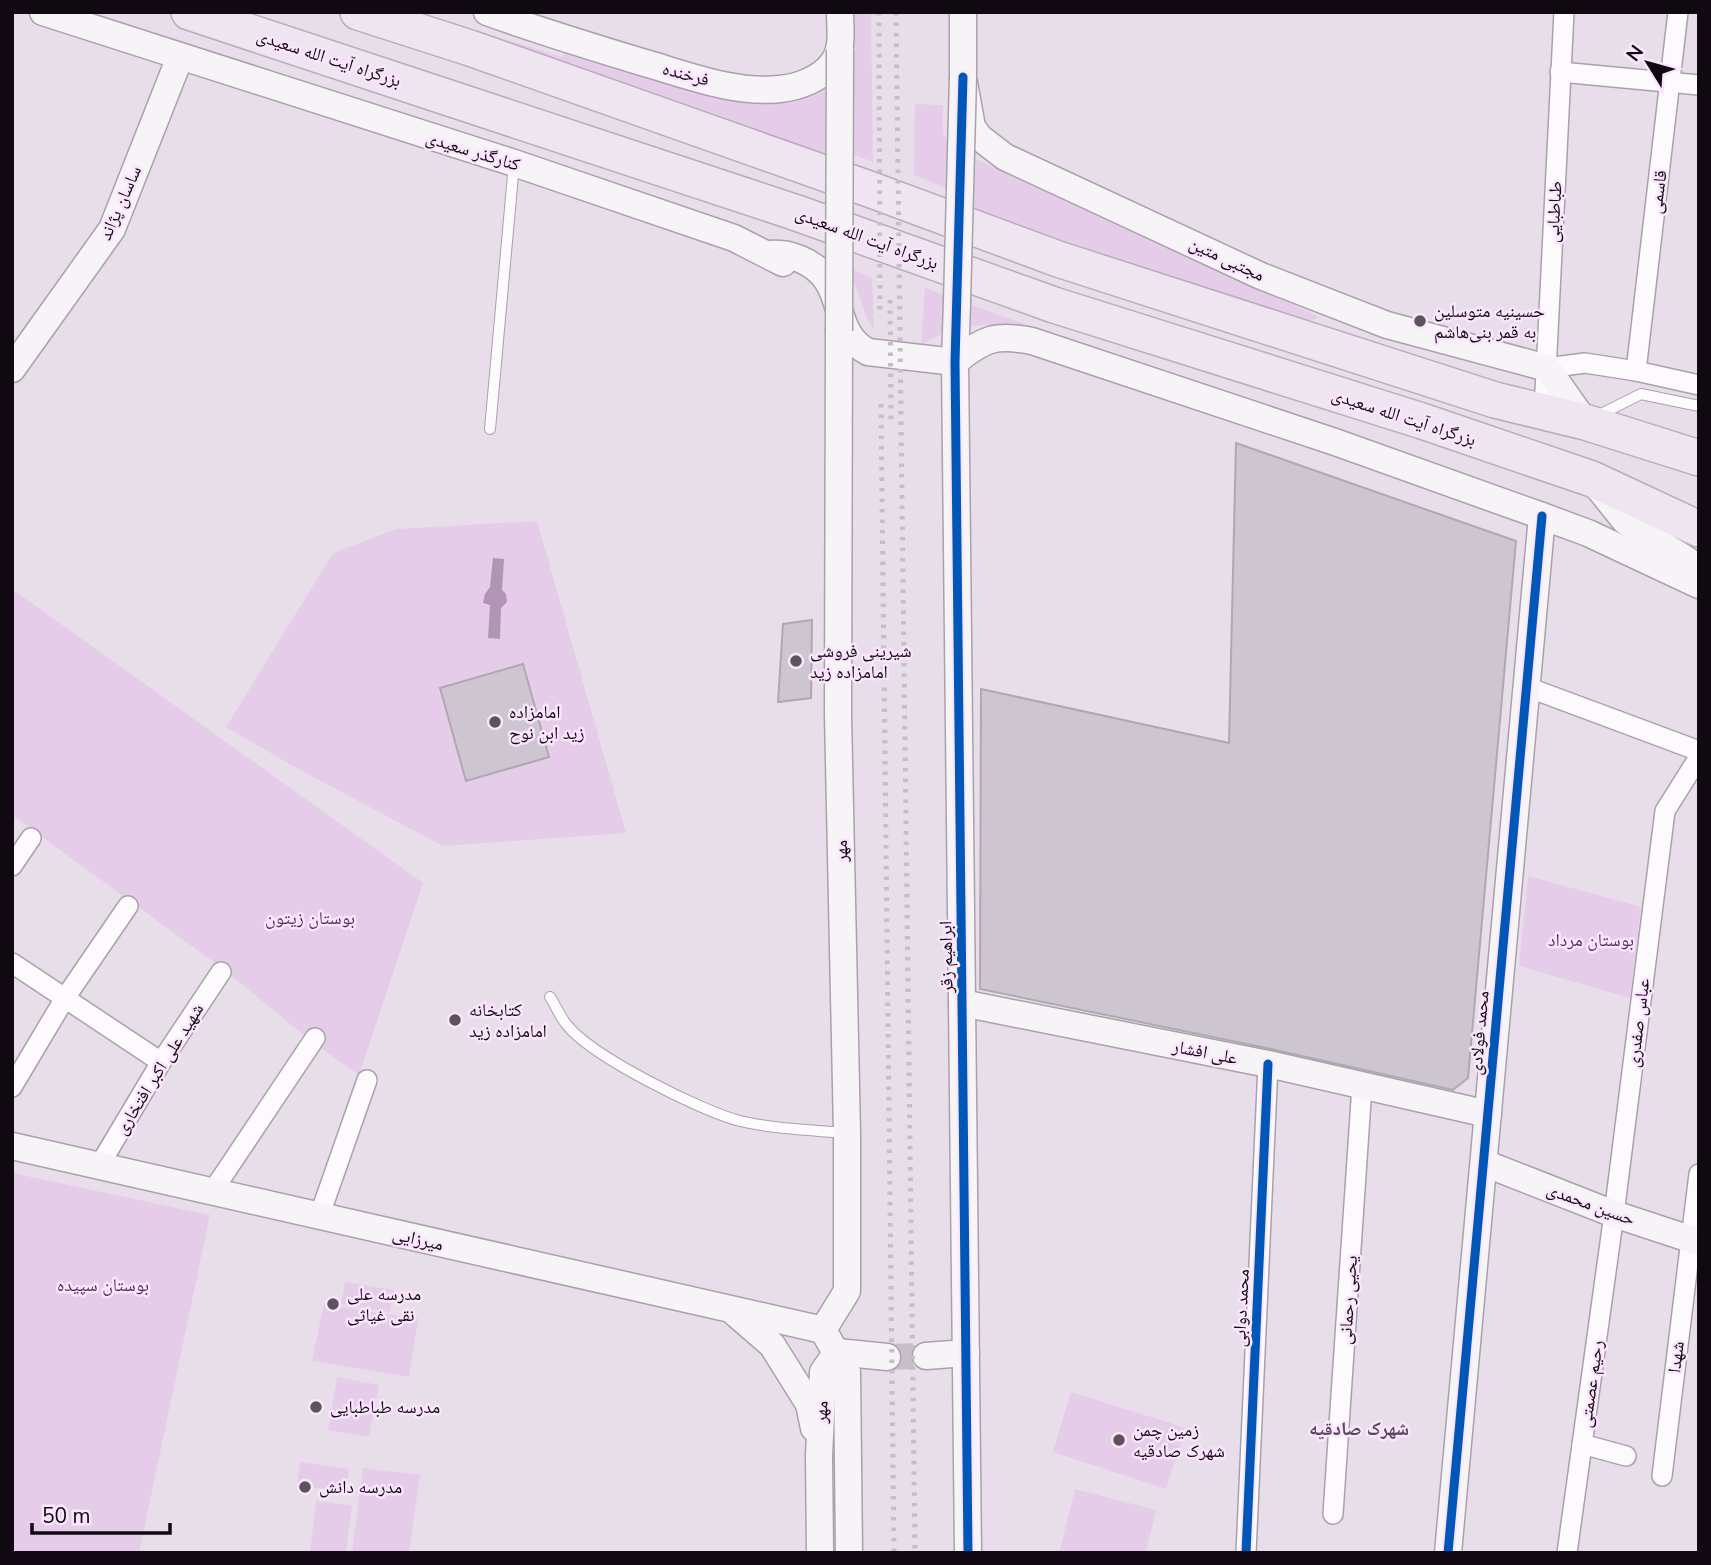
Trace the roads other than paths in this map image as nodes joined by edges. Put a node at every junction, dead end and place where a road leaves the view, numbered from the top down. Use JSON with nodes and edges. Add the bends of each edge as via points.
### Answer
{"nodes":[{"id":1,"x":43,"y":12,"type":"edge"},
{"id":2,"x":189,"y":12,"type":"edge"},
{"id":3,"x":358,"y":12,"type":"edge"},
{"id":4,"x":486,"y":12,"type":"edge"},
{"id":5,"x":840,"y":12,"type":"edge"},
{"id":6,"x":962,"y":12,"type":"edge"},
{"id":7,"x":1563,"y":12,"type":"edge"},
{"id":8,"x":1678,"y":12,"type":"edge"},
{"id":9,"x":540,"y":21,"type":"edge"},
{"id":10,"x":840,"y":50,"type":"junction"},
{"id":11,"x":180,"y":57,"type":"junction"},
{"id":12,"x":1560,"y":72,"type":"junction"},
{"id":13,"x":963,"y":77,"type":"junction"},
{"id":14,"x":1671,"y":81,"type":"junction"},
{"id":15,"x":1699,"y":85,"type":"edge"},
{"id":16,"x":514,"y":163,"type":"junction"},
{"id":17,"x":768,"y":254,"type":"junction"},
{"id":18,"x":955,"y":362,"type":"junction"},
{"id":19,"x":838,"y":365,"type":"junction"},
{"id":20,"x":1547,"y":368,"type":"junction"},
{"id":21,"x":12,"y":369,"type":"edge"},
{"id":22,"x":1636,"y":371,"type":"junction"},
{"id":23,"x":1699,"y":385,"type":"edge"},
{"id":24,"x":1699,"y":406,"type":"edge"},
{"id":25,"x":1544,"y":412,"type":"junction"},
{"id":26,"x":1585,"y":422,"type":"junction"},
{"id":27,"x":490,"y":429,"type":"dead end"},
{"id":28,"x":1699,"y":436,"type":"edge"},
{"id":29,"x":1699,"y":458,"type":"edge"},
{"id":30,"x":1592,"y":479,"type":"junction"},
{"id":31,"x":1699,"y":509,"type":"edge"},
{"id":32,"x":1542,"y":516,"type":"junction"},
{"id":33,"x":1699,"y":529,"type":"edge"},
{"id":34,"x":1699,"y":570,"type":"edge"},
{"id":35,"x":1699,"y":585,"type":"edge"},
{"id":36,"x":1527,"y":688,"type":"junction"},
{"id":37,"x":1699,"y":751,"type":"edge"},
{"id":38,"x":1699,"y":757,"type":"edge"},
{"id":39,"x":32,"y":838,"type":"dead end"},
{"id":40,"x":12,"y":866,"type":"edge"},
{"id":41,"x":128,"y":906,"type":"dead end"},
{"id":42,"x":12,"y":963,"type":"edge"},
{"id":43,"x":221,"y":972,"type":"dead end"},
{"id":44,"x":550,"y":997,"type":"dead end"},
{"id":45,"x":65,"y":998,"type":"junction"},
{"id":46,"x":962,"y":1003,"type":"junction"},
{"id":47,"x":315,"y":1038,"type":"dead end"},
{"id":48,"x":161,"y":1062,"type":"junction"},
{"id":49,"x":1268,"y":1065,"type":"junction"},
{"id":50,"x":367,"y":1080,"type":"dead end"},
{"id":51,"x":1362,"y":1086,"type":"junction"},
{"id":52,"x":12,"y":1087,"type":"edge"},
{"id":53,"x":1488,"y":1114,"type":"junction"},
{"id":54,"x":847,"y":1133,"type":"junction"},
{"id":55,"x":12,"y":1146,"type":"edge"},
{"id":56,"x":1483,"y":1163,"type":"junction"},
{"id":57,"x":99,"y":1166,"type":"junction"},
{"id":58,"x":1699,"y":1174,"type":"edge"},
{"id":59,"x":212,"y":1192,"type":"junction"},
{"id":60,"x":1614,"y":1214,"type":"junction"},
{"id":61,"x":319,"y":1217,"type":"junction"},
{"id":62,"x":1694,"y":1240,"type":"edge"},
{"id":63,"x":731,"y":1309,"type":"junction"},
{"id":64,"x":830,"y":1341,"type":"junction"},
{"id":65,"x":966,"y":1353,"type":"junction"},
{"id":66,"x":926,"y":1356,"type":"tunnel mouth"},
{"id":67,"x":887,"y":1357,"type":"tunnel mouth"},
{"id":68,"x":1582,"y":1444,"type":"junction"},
{"id":69,"x":819,"y":1456,"type":"junction"},
{"id":70,"x":1626,"y":1456,"type":"dead end"},
{"id":71,"x":1662,"y":1476,"type":"dead end"},
{"id":72,"x":1333,"y":1514,"type":"dead end"},
{"id":73,"x":820,"y":1553,"type":"edge"},
{"id":74,"x":849,"y":1553,"type":"edge"},
{"id":75,"x":968,"y":1553,"type":"edge"},
{"id":76,"x":1246,"y":1553,"type":"edge"},
{"id":77,"x":1448,"y":1553,"type":"edge"},
{"id":78,"x":1567,"y":1553,"type":"edge"}],
"edges":[{"from":1,"to":11,"type":"street","name":"کنارگذر سعیدی"},
{"from":2,"to":30,"type":"highway","name":"بزرگراه آیت الله سعیدی","via":[[794,212],[1054,305]]},
{"from":3,"to":25,"type":"highway","via":[[1058,259]]},
{"from":4,"to":9,"type":"street","name":"فرخنده"},
{"from":5,"to":10,"type":"street"},
{"from":6,"to":13,"type":"street","name":"مجتبی متین"},
{"from":7,"to":12,"type":"street","name":"طباطبایی"},
{"from":8,"to":14,"type":"street","name":"قاسمی"},
{"from":9,"to":10,"type":"street","name":"فرخنده","via":[[698,79],[743,88],[780,89],[802,84],[820,75]]},
{"from":10,"to":19,"type":"street","bridge":true},
{"from":11,"to":16,"type":"street","name":"کنارگذر سعیدی"},
{"from":11,"to":21,"type":"street","name":"ساسان پژاند","via":[[112,229]]},
{"from":12,"to":14,"type":"street"},
{"from":12,"to":20,"type":"street","name":"طباطبایی"},
{"from":13,"to":18,"type":"street","name":"ابراهیم زقر","bridge":true},
{"from":13,"to":20,"type":"street","name":"مجتبی متین","via":[[972,127],[1005,157],[1261,276],[1387,325]]},
{"from":14,"to":15,"type":"street"},
{"from":14,"to":22,"type":"street","name":"قاسمی"},
{"from":16,"to":17,"type":"street","name":"کنارگذر سعیدی","via":[[734,238]]},
{"from":16,"to":27,"type":"lane"},
{"from":17,"to":18,"type":"street","via":[[785,253],[823,272],[856,346],[868,352]]},
{"from":17,"to":19,"type":"street","name":"کنارگذر سعیدی","via":[[799,273],[822,298]]},
{"from":18,"to":32,"type":"street","via":[[976,344],[996,337],[1032,341]]},
{"from":18,"to":46,"type":"street","name":"ابراهیم زقر"},
{"from":19,"to":54,"type":"street","name":"مهر","via":[[838,715]]},
{"from":20,"to":22,"type":"street","via":[[1586,363]]},
{"from":20,"to":25,"type":"street","name":"طباطبایی"},
{"from":20,"to":26,"type":"street"},
{"from":22,"to":23,"type":"street"},
{"from":24,"to":26,"type":"lane","via":[[1640,394]]},
{"from":25,"to":26,"type":"highway"},
{"from":26,"to":28,"type":"highway"},
{"from":26,"to":29,"type":"highway"},
{"from":30,"to":31,"type":"highway"},
{"from":30,"to":33,"type":"highway","name":"بزرگراه آیت الله سعیدی"},
{"from":30,"to":34,"type":"street","via":[[1625,521]]},
{"from":32,"to":35,"type":"street"},
{"from":32,"to":36,"type":"street","name":"محمد فولادی"},
{"from":36,"to":37,"type":"street"},
{"from":36,"to":53,"type":"street","name":"محمد فولادی"},
{"from":38,"to":60,"type":"street","name":"عباس صفدری","via":[[1665,811]]},
{"from":39,"to":40,"type":"street"},
{"from":41,"to":45,"type":"street"},
{"from":42,"to":45,"type":"street"},
{"from":43,"to":48,"type":"street","name":"شهید علی اکبر افتخاری"},
{"from":44,"to":54,"type":"lane","via":[[567,1026],[594,1050],[671,1092],[736,1120]]},
{"from":45,"to":48,"type":"street"},
{"from":45,"to":52,"type":"street"},
{"from":46,"to":49,"type":"street","name":"علی افشار"},
{"from":46,"to":65,"type":"street","name":"ابراهیم زقر"},
{"from":47,"to":59,"type":"street"},
{"from":48,"to":57,"type":"street","name":"شهید علی اکبر افتخاری"},
{"from":49,"to":51,"type":"street","name":"علی افشار"},
{"from":49,"to":76,"type":"street","name":"محمد دوابی"},
{"from":50,"to":61,"type":"street"},
{"from":51,"to":53,"type":"street","name":"علی افشار"},
{"from":51,"to":72,"type":"street","name":"یحیی رحمانی"},
{"from":53,"to":56,"type":"street","name":"محمد فولادی"},
{"from":54,"to":64,"type":"street","name":"مهر","via":[[847,1291]]},
{"from":55,"to":57,"type":"street","name":"میرزایی"},
{"from":56,"to":60,"type":"street","name":"حسین محمدی"},
{"from":56,"to":77,"type":"street","name":"محمد فولادی"},
{"from":57,"to":59,"type":"street","name":"میرزایی"},
{"from":58,"to":62,"type":"street","name":"شهدا"},
{"from":59,"to":61,"type":"street","name":"میرزایی"},
{"from":60,"to":62,"type":"street","name":"حسین محمدی"},
{"from":60,"to":68,"type":"street","name":"رحیم عصمتی"},
{"from":61,"to":63,"type":"street","name":"میرزایی"},
{"from":62,"to":71,"type":"street","name":"شهدا"},
{"from":63,"to":64,"type":"street","name":"میرزایی"},
{"from":63,"to":69,"type":"street","via":[[772,1345],[797,1382],[809,1404]]},
{"from":64,"to":67,"type":"street","name":"میرزایی"},
{"from":64,"to":69,"type":"street","name":"مهر","via":[[823,1372]]},
{"from":64,"to":74,"type":"street","name":"مهر","via":[[847,1372]]},
{"from":65,"to":66,"type":"street"},
{"from":65,"to":75,"type":"street","name":"ابراهیم زقر"},
{"from":68,"to":70,"type":"street"},
{"from":68,"to":78,"type":"street","name":"رحیم عصمتی"},
{"from":69,"to":73,"type":"street","name":"مهر"}]}
